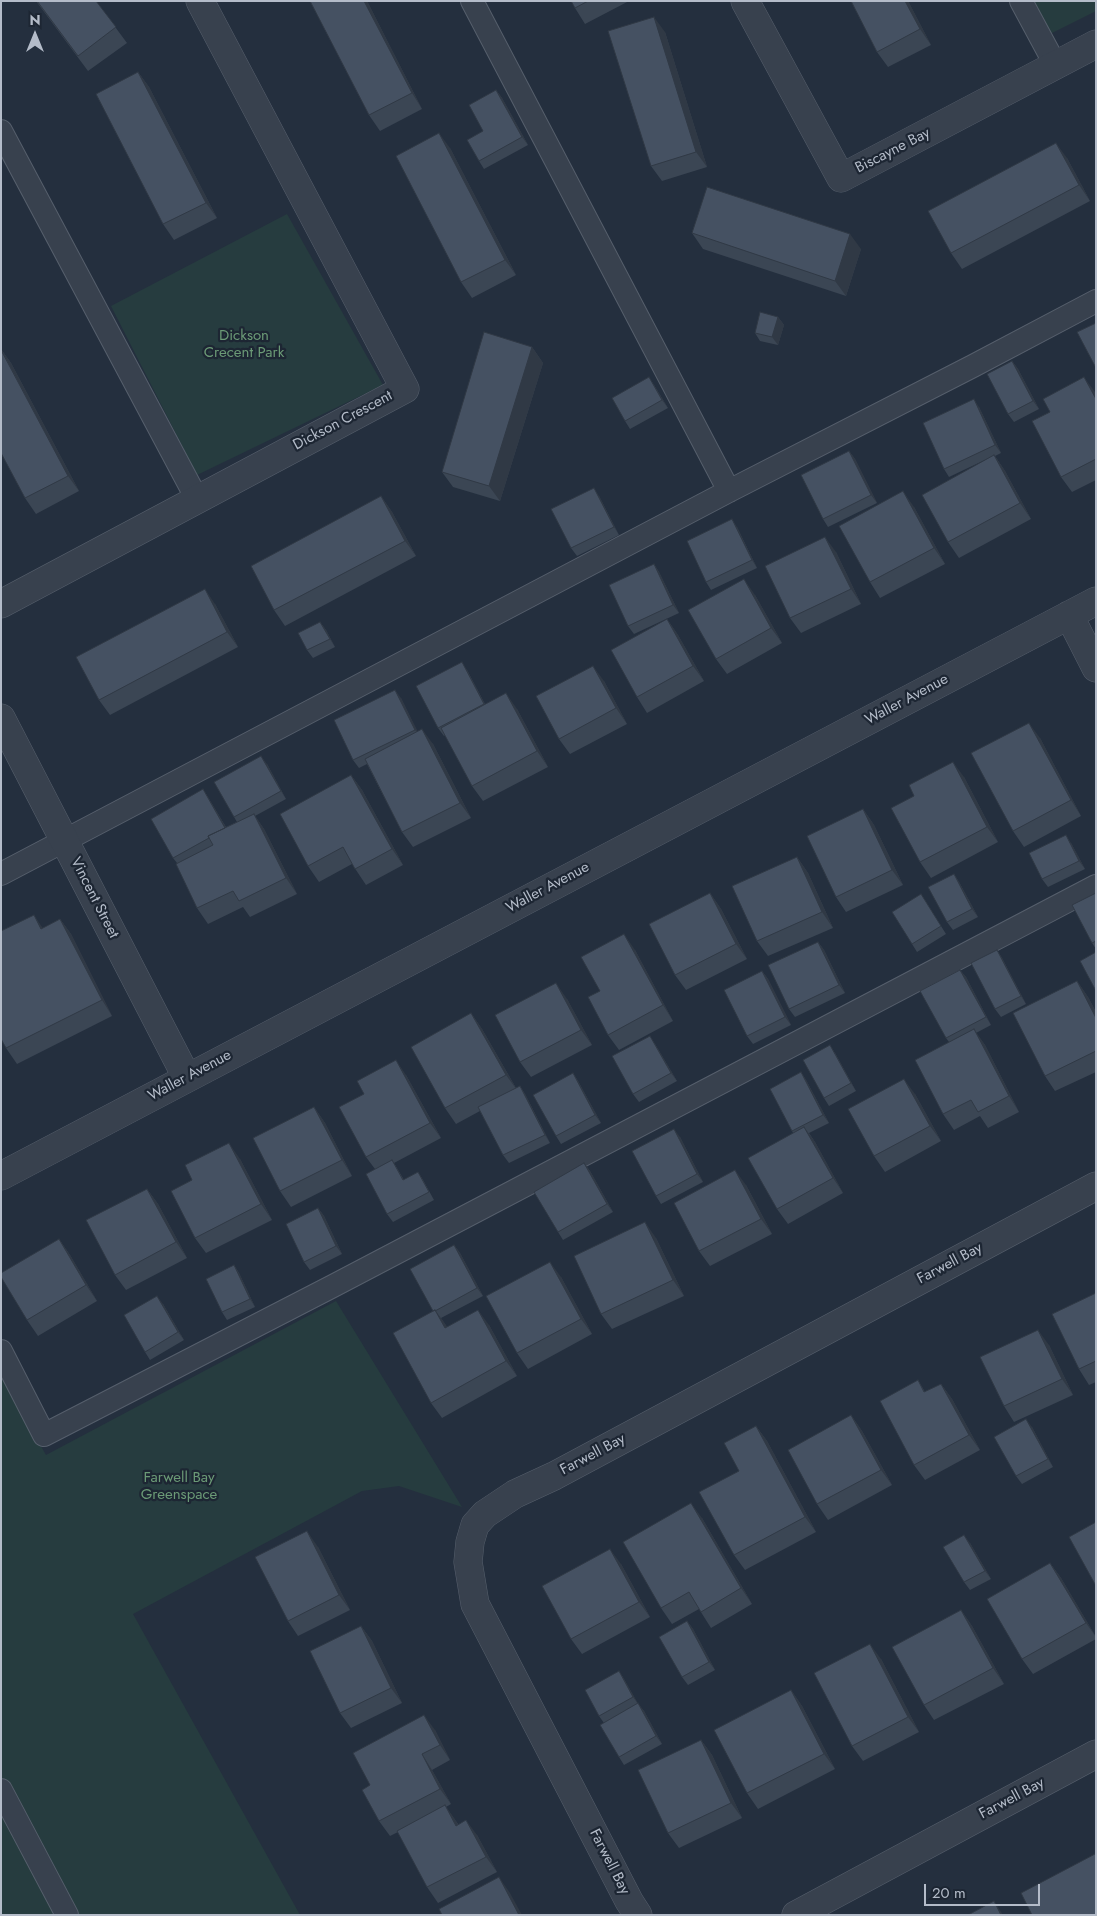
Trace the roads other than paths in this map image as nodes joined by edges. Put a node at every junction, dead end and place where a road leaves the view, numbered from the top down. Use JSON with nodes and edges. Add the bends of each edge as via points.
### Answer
{"nodes":[{"id":1,"x":200,"y":1,"type":"edge"},
{"id":2,"x":472,"y":1,"type":"edge"},
{"id":3,"x":745,"y":1,"type":"edge"},
{"id":4,"x":1021,"y":1,"type":"edge"},
{"id":5,"x":1096,"y":44,"type":"edge"},
{"id":6,"x":1056,"y":66,"type":"junction"},
{"id":7,"x":1,"y":132,"type":"edge"},
{"id":8,"x":1096,"y":301,"type":"edge"},
{"id":9,"x":729,"y":491,"type":"junction"},
{"id":10,"x":197,"y":499,"type":"junction"},
{"id":11,"x":1096,"y":601,"type":"edge"},
{"id":12,"x":1,"y":604,"type":"edge"},
{"id":13,"x":1069,"y":615,"type":"junction"},
{"id":14,"x":1096,"y":668,"type":"edge"},
{"id":15,"x":1,"y":718,"type":"edge"},
{"id":16,"x":65,"y":841,"type":"junction"},
{"id":17,"x":1,"y":874,"type":"edge"},
{"id":18,"x":1096,"y":886,"type":"edge"},
{"id":19,"x":187,"y":1078,"type":"junction"},
{"id":20,"x":1,"y":1176,"type":"edge"},
{"id":21,"x":1096,"y":1186,"type":"edge"},
{"id":22,"x":1,"y":1351,"type":"edge"},
{"id":23,"x":1096,"y":1754,"type":"edge"},
{"id":24,"x":1,"y":1790,"type":"edge"},
{"id":25,"x":67,"y":1915,"type":"edge"},
{"id":26,"x":638,"y":1915,"type":"edge"},
{"id":27,"x":796,"y":1915,"type":"edge"}],
"edges":[{"from":1,"to":10,"type":"street","name":"Dickson Crescent","via":[[405,389]]},
{"from":2,"to":9,"type":"lane"},
{"from":3,"to":6,"type":"street","name":"Biscayne Bay","via":[[840,178]]},
{"from":4,"to":6,"type":"lane"},
{"from":5,"to":6,"type":"street","name":"Biscayne Bay"},
{"from":7,"to":10,"type":"lane"},
{"from":8,"to":9,"type":"lane"},
{"from":9,"to":16,"type":"lane"},
{"from":10,"to":12,"type":"street","name":"Dickson Crescent"},
{"from":11,"to":13,"type":"street","name":"Waller Avenue"},
{"from":13,"to":14,"type":"street"},
{"from":13,"to":19,"type":"street","name":"Waller Avenue"},
{"from":15,"to":16,"type":"street","name":"Vincent Street"},
{"from":16,"to":17,"type":"lane"},
{"from":16,"to":19,"type":"street","name":"Vincent Street"},
{"from":18,"to":22,"type":"lane","via":[[44,1435]]},
{"from":19,"to":20,"type":"street","name":"Waller Avenue"},
{"from":21,"to":26,"type":"street","name":"Farwell Bay","via":[[515,1494],[485,1514],[475,1526],[468,1562],[475,1604]]},
{"from":23,"to":27,"type":"street","name":"Farwell Bay"},
{"from":24,"to":25,"type":"lane"}]}
